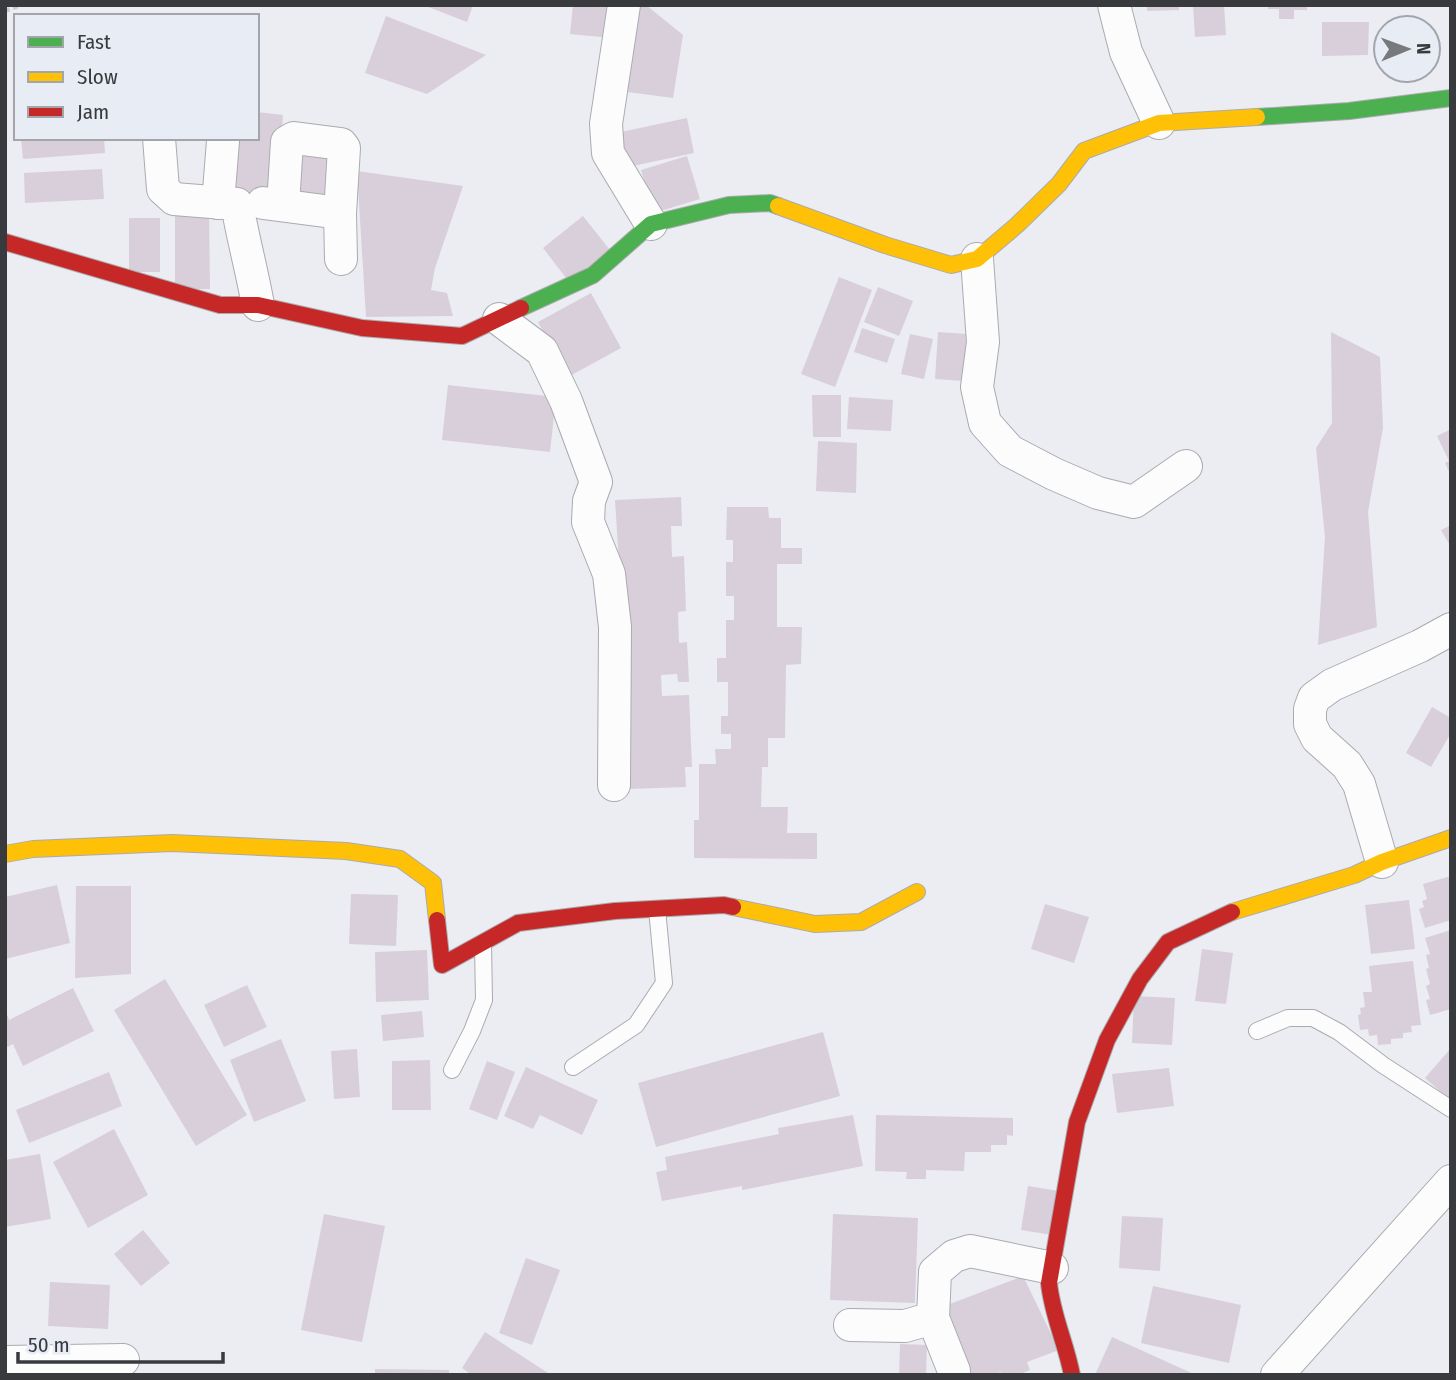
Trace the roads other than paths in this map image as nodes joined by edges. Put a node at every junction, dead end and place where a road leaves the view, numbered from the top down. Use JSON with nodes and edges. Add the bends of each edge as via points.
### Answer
{"nodes":[{"id":1,"x":624,"y":5,"type":"edge"},
{"id":2,"x":1114,"y":5,"type":"edge"},
{"id":3,"x":1451,"y":99,"type":"edge"},
{"id":4,"x":1159,"y":123,"type":"junction"},
{"id":5,"x":159,"y":140,"type":"edge"},
{"id":6,"x":223,"y":141,"type":"dead end"},
{"id":7,"x":228,"y":204,"type":"junction"},
{"id":8,"x":283,"y":205,"type":"junction"},
{"id":9,"x":340,"y":213,"type":"junction"},
{"id":10,"x":651,"y":224,"type":"junction"},
{"id":11,"x":5,"y":242,"type":"edge"},
{"id":12,"x":341,"y":259,"type":"dead end"},
{"id":13,"x":977,"y":259,"type":"junction"},
{"id":14,"x":258,"y":305,"type":"junction"},
{"id":15,"x":499,"y":318,"type":"junction"},
{"id":16,"x":1186,"y":466,"type":"dead end"},
{"id":17,"x":1451,"y":629,"type":"edge"},
{"id":18,"x":614,"y":785,"type":"dead end"},
{"id":19,"x":1451,"y":838,"type":"edge"},
{"id":20,"x":5,"y":854,"type":"edge"},
{"id":21,"x":1382,"y":862,"type":"junction"},
{"id":22,"x":917,"y":892,"type":"dead end"},
{"id":23,"x":657,"y":909,"type":"junction"},
{"id":24,"x":483,"y":942,"type":"junction"},
{"id":25,"x":1257,"y":1031,"type":"dead end"},
{"id":26,"x":573,"y":1067,"type":"dead end"},
{"id":27,"x":452,"y":1070,"type":"dead end"},
{"id":28,"x":1451,"y":1109,"type":"edge"},
{"id":29,"x":1451,"y":1181,"type":"edge"},
{"id":30,"x":1052,"y":1268,"type":"junction"},
{"id":31,"x":933,"y":1318,"type":"junction"},
{"id":32,"x":850,"y":1325,"type":"dead end"},
{"id":33,"x":123,"y":1360,"type":"dead end"},
{"id":34,"x":5,"y":1362,"type":"edge"},
{"id":35,"x":954,"y":1371,"type":"dead end"},
{"id":36,"x":1072,"y":1375,"type":"edge"},
{"id":37,"x":1277,"y":1375,"type":"edge"}],
"edges":[{"from":1,"to":10,"type":"street","via":[[606,124],[608,153]]},
{"from":2,"to":4,"type":"street","via":[[1126,52]]},
{"from":3,"to":4,"type":"street","via":[[1349,111]]},
{"from":4,"to":13,"type":"street","via":[[1084,151],[1059,184]]},
{"from":5,"to":7,"type":"street","via":[[163,189],[174,199]]},
{"from":6,"to":7,"type":"street"},
{"from":7,"to":8,"type":"street"},
{"from":7,"to":14,"type":"street","via":[[251,265]]},
{"from":8,"to":9,"type":"street"},
{"from":8,"to":9,"type":"street","via":[[287,142],[294,138],[341,144]]},
{"from":9,"to":12,"type":"street"},
{"from":10,"to":13,"type":"street","via":[[729,205],[770,203],[951,265]]},
{"from":10,"to":15,"type":"street","via":[[593,275]]},
{"from":11,"to":14,"type":"street","via":[[220,305]]},
{"from":13,"to":16,"type":"street","via":[[983,342],[977,387],[985,423],[1010,451],[1087,488],[1133,502]]},
{"from":14,"to":15,"type":"street","via":[[362,328],[462,336]]},
{"from":15,"to":18,"type":"street","via":[[542,351],[596,482],[588,522],[609,575],[615,627]]},
{"from":17,"to":21,"type":"street","via":[[1332,685],[1314,698],[1310,709],[1317,738],[1347,765],[1359,784]]},
{"from":19,"to":21,"type":"street"},
{"from":20,"to":24,"type":"street","via":[[172,843],[346,851],[400,859],[433,883],[442,965]]},
{"from":21,"to":30,"type":"street","via":[[1354,875],[1235,910],[1167,942],[1140,979],[1107,1041],[1077,1122]]},
{"from":22,"to":23,"type":"street","via":[[861,922],[815,925],[724,905]]},
{"from":23,"to":24,"type":"street","via":[[518,923]]},
{"from":23,"to":26,"type":"lane","via":[[664,983],[636,1025]]},
{"from":24,"to":27,"type":"lane","via":[[484,1000]]},
{"from":25,"to":28,"type":"lane","via":[[1288,1017],[1312,1018]]},
{"from":29,"to":37,"type":"street"},
{"from":30,"to":31,"type":"street","via":[[970,1251],[954,1256],[935,1272]]},
{"from":30,"to":36,"type":"street","via":[[1051,1306]]},
{"from":31,"to":32,"type":"street","via":[[905,1326]]},
{"from":31,"to":35,"type":"street"},
{"from":33,"to":34,"type":"street"}]}
